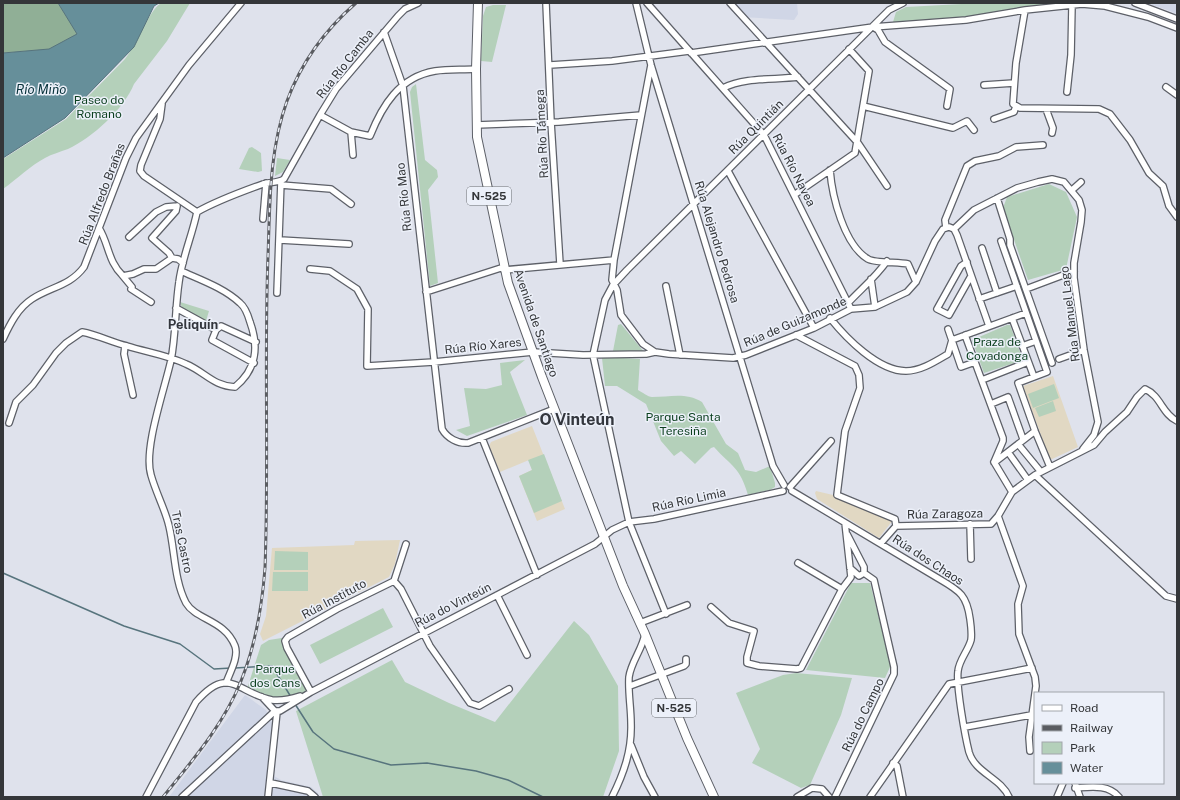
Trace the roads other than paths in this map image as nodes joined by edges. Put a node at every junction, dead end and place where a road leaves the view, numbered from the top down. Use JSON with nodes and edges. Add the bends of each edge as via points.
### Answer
{"nodes":[{"id":1,"x":241,"y":3,"type":"edge"},
{"id":2,"x":418,"y":3,"type":"edge"},
{"id":3,"x":478,"y":3,"type":"edge"},
{"id":4,"x":546,"y":3,"type":"edge"},
{"id":5,"x":636,"y":3,"type":"edge"},
{"id":6,"x":647,"y":3,"type":"edge"},
{"id":7,"x":730,"y":3,"type":"edge"},
{"id":8,"x":903,"y":3,"type":"edge"},
{"id":9,"x":1135,"y":3,"type":"edge"},
{"id":10,"x":1072,"y":5,"type":"junction"},
{"id":11,"x":1025,"y":10,"type":"junction"},
{"id":12,"x":1177,"y":19,"type":"edge"},
{"id":13,"x":873,"y":27,"type":"junction"},
{"id":14,"x":1177,"y":28,"type":"edge"},
{"id":15,"x":384,"y":32,"type":"junction"},
{"id":16,"x":767,"y":43,"type":"junction"},
{"id":17,"x":849,"y":49,"type":"junction"},
{"id":18,"x":690,"y":52,"type":"junction"},
{"id":19,"x":649,"y":57,"type":"junction"},
{"id":20,"x":550,"y":65,"type":"junction"},
{"id":21,"x":651,"y":65,"type":"junction"},
{"id":22,"x":476,"y":69,"type":"junction"},
{"id":23,"x":798,"y":77,"type":"junction"},
{"id":24,"x":656,"y":80,"type":"junction"},
{"id":25,"x":648,"y":81,"type":"junction"},
{"id":26,"x":1014,"y":83,"type":"junction"},
{"id":27,"x":984,"y":85,"type":"dead end"},
{"id":28,"x":403,"y":86,"type":"junction"},
{"id":29,"x":1166,"y":87,"type":"dead end"},
{"id":30,"x":723,"y":88,"type":"junction"},
{"id":31,"x":809,"y":89,"type":"junction"},
{"id":32,"x":1067,"y":92,"type":"dead end"},
{"id":33,"x":1177,"y":95,"type":"edge"},
{"id":34,"x":163,"y":101,"type":"junction"},
{"id":35,"x":1015,"y":105,"type":"junction"},
{"id":36,"x":863,"y":106,"type":"junction"},
{"id":37,"x":947,"y":106,"type":"dead end"},
{"id":38,"x":1046,"y":109,"type":"junction"},
{"id":39,"x":320,"y":114,"type":"junction"},
{"id":40,"x":641,"y":115,"type":"junction"},
{"id":41,"x":994,"y":120,"type":"dead end"},
{"id":42,"x":551,"y":122,"type":"junction"},
{"id":43,"x":476,"y":125,"type":"junction"},
{"id":44,"x":974,"y":130,"type":"dead end"},
{"id":45,"x":351,"y":132,"type":"junction"},
{"id":46,"x":1052,"y":133,"type":"dead end"},
{"id":47,"x":764,"y":135,"type":"junction"},
{"id":48,"x":858,"y":143,"type":"junction"},
{"id":49,"x":1044,"y":145,"type":"dead end"},
{"id":50,"x":353,"y":155,"type":"dead end"},
{"id":51,"x":830,"y":170,"type":"junction"},
{"id":52,"x":728,"y":171,"type":"junction"},
{"id":53,"x":1081,"y":182,"type":"dead end"},
{"id":54,"x":268,"y":183,"type":"junction"},
{"id":55,"x":281,"y":183,"type":"junction"},
{"id":56,"x":887,"y":186,"type":"dead end"},
{"id":57,"x":1072,"y":190,"type":"junction"},
{"id":58,"x":794,"y":194,"type":"junction"},
{"id":59,"x":997,"y":198,"type":"junction"},
{"id":60,"x":182,"y":202,"type":"junction"},
{"id":61,"x":351,"y":204,"type":"dead end"},
{"id":62,"x":694,"y":204,"type":"junction"},
{"id":63,"x":177,"y":206,"type":"junction"},
{"id":64,"x":197,"y":212,"type":"junction"},
{"id":65,"x":1177,"y":216,"type":"edge"},
{"id":66,"x":263,"y":219,"type":"dead end"},
{"id":67,"x":99,"y":228,"type":"junction"},
{"id":68,"x":946,"y":228,"type":"junction"},
{"id":69,"x":954,"y":229,"type":"junction"},
{"id":70,"x":129,"y":237,"type":"dead end"},
{"id":71,"x":280,"y":240,"type":"junction"},
{"id":72,"x":1001,"y":241,"type":"dead end"},
{"id":73,"x":348,"y":244,"type":"dead end"},
{"id":74,"x":982,"y":248,"type":"dead end"},
{"id":75,"x":172,"y":258,"type":"junction"},
{"id":76,"x":614,"y":260,"type":"junction"},
{"id":77,"x":887,"y":261,"type":"junction"},
{"id":78,"x":967,"y":262,"type":"junction"},
{"id":79,"x":183,"y":263,"type":"junction"},
{"id":80,"x":560,"y":264,"type":"junction"},
{"id":81,"x":504,"y":268,"type":"junction"},
{"id":82,"x":310,"y":269,"type":"dead end"},
{"id":83,"x":181,"y":271,"type":"junction"},
{"id":84,"x":1074,"y":271,"type":"junction"},
{"id":85,"x":122,"y":275,"type":"junction"},
{"id":86,"x":971,"y":276,"type":"junction"},
{"id":87,"x":872,"y":278,"type":"junction"},
{"id":88,"x":916,"y":282,"type":"junction"},
{"id":89,"x":666,"y":286,"type":"dead end"},
{"id":90,"x":1016,"y":286,"type":"junction"},
{"id":91,"x":615,"y":288,"type":"junction"},
{"id":92,"x":1026,"y":289,"type":"junction"},
{"id":93,"x":426,"y":292,"type":"junction"},
{"id":94,"x":277,"y":293,"type":"dead end"},
{"id":95,"x":997,"y":293,"type":"junction"},
{"id":96,"x":979,"y":299,"type":"junction"},
{"id":97,"x":1029,"y":299,"type":"junction"},
{"id":98,"x":151,"y":302,"type":"dead end"},
{"id":99,"x":1022,"y":302,"type":"junction"},
{"id":100,"x":848,"y":303,"type":"junction"},
{"id":101,"x":875,"y":307,"type":"junction"},
{"id":102,"x":176,"y":308,"type":"junction"},
{"id":103,"x":851,"y":309,"type":"junction"},
{"id":104,"x":1026,"y":314,"type":"junction"},
{"id":105,"x":830,"y":318,"type":"junction"},
{"id":106,"x":1012,"y":318,"type":"junction"},
{"id":107,"x":989,"y":326,"type":"junction"},
{"id":108,"x":814,"y":328,"type":"junction"},
{"id":109,"x":948,"y":329,"type":"dead end"},
{"id":110,"x":216,"y":330,"type":"junction"},
{"id":111,"x":796,"y":335,"type":"junction"},
{"id":112,"x":965,"y":335,"type":"junction"},
{"id":113,"x":3,"y":339,"type":"edge"},
{"id":114,"x":952,"y":340,"type":"junction"},
{"id":115,"x":1036,"y":341,"type":"junction"},
{"id":116,"x":256,"y":342,"type":"junction"},
{"id":117,"x":125,"y":346,"type":"junction"},
{"id":118,"x":1022,"y":346,"type":"junction"},
{"id":119,"x":1084,"y":350,"type":"junction"},
{"id":120,"x":533,"y":352,"type":"junction"},
{"id":121,"x":655,"y":352,"type":"junction"},
{"id":122,"x":593,"y":355,"type":"junction"},
{"id":123,"x":680,"y":355,"type":"junction"},
{"id":124,"x":740,"y":356,"type":"junction"},
{"id":125,"x":171,"y":359,"type":"junction"},
{"id":126,"x":1060,"y":359,"type":"dead end"},
{"id":127,"x":434,"y":362,"type":"junction"},
{"id":128,"x":975,"y":362,"type":"junction"},
{"id":129,"x":1028,"y":362,"type":"junction"},
{"id":130,"x":254,"y":363,"type":"junction"},
{"id":131,"x":1052,"y":363,"type":"dead end"},
{"id":132,"x":1034,"y":377,"type":"junction"},
{"id":133,"x":982,"y":380,"type":"junction"},
{"id":134,"x":132,"y":395,"type":"dead end"},
{"id":135,"x":991,"y":404,"type":"junction"},
{"id":136,"x":554,"y":409,"type":"junction"},
{"id":137,"x":1177,"y":421,"type":"edge"},
{"id":138,"x":9,"y":423,"type":"dead end"},
{"id":139,"x":1034,"y":431,"type":"junction"},
{"id":140,"x":482,"y":438,"type":"junction"},
{"id":141,"x":1023,"y":439,"type":"junction"},
{"id":142,"x":831,"y":441,"type":"dead end"},
{"id":143,"x":1018,"y":444,"type":"junction"},
{"id":144,"x":1083,"y":449,"type":"junction"},
{"id":145,"x":1008,"y":452,"type":"junction"},
{"id":146,"x":994,"y":462,"type":"junction"},
{"id":147,"x":1050,"y":467,"type":"junction"},
{"id":148,"x":1038,"y":473,"type":"junction"},
{"id":149,"x":1028,"y":480,"type":"junction"},
{"id":150,"x":787,"y":488,"type":"junction"},
{"id":151,"x":1012,"y":492,"type":"junction"},
{"id":152,"x":998,"y":516,"type":"junction"},
{"id":153,"x":629,"y":522,"type":"junction"},
{"id":154,"x":845,"y":523,"type":"junction"},
{"id":155,"x":970,"y":524,"type":"junction"},
{"id":156,"x":896,"y":526,"type":"junction"},
{"id":157,"x":846,"y":532,"type":"junction"},
{"id":158,"x":603,"y":537,"type":"junction"},
{"id":159,"x":881,"y":543,"type":"junction"},
{"id":160,"x":406,"y":544,"type":"dead end"},
{"id":161,"x":971,"y":559,"type":"dead end"},
{"id":162,"x":798,"y":563,"type":"dead end"},
{"id":163,"x":849,"y":568,"type":"junction"},
{"id":164,"x":537,"y":575,"type":"junction"},
{"id":165,"x":862,"y":575,"type":"junction"},
{"id":166,"x":848,"y":580,"type":"junction"},
{"id":167,"x":394,"y":581,"type":"junction"},
{"id":168,"x":842,"y":588,"type":"junction"},
{"id":169,"x":496,"y":595,"type":"junction"},
{"id":170,"x":1177,"y":600,"type":"edge"},
{"id":171,"x":687,"y":605,"type":"dead end"},
{"id":172,"x":711,"y":607,"type":"dead end"},
{"id":173,"x":666,"y":614,"type":"junction"},
{"id":174,"x":640,"y":623,"type":"junction"},
{"id":175,"x":422,"y":633,"type":"junction"},
{"id":176,"x":645,"y":634,"type":"junction"},
{"id":177,"x":527,"y":655,"type":"dead end"},
{"id":178,"x":686,"y":659,"type":"dead end"},
{"id":179,"x":1032,"y":668,"type":"junction"},
{"id":180,"x":661,"y":674,"type":"junction"},
{"id":181,"x":958,"y":681,"type":"junction"},
{"id":182,"x":226,"y":683,"type":"junction"},
{"id":183,"x":630,"y":686,"type":"junction"},
{"id":184,"x":1036,"y":686,"type":"junction"},
{"id":185,"x":509,"y":688,"type":"dead end"},
{"id":186,"x":311,"y":692,"type":"junction"},
{"id":187,"x":1035,"y":692,"type":"edge"},
{"id":188,"x":1038,"y":692,"type":"edge"},
{"id":189,"x":262,"y":697,"type":"junction"},
{"id":190,"x":1034,"y":698,"type":"edge"},
{"id":191,"x":275,"y":700,"type":"junction"},
{"id":192,"x":281,"y":700,"type":"junction"},
{"id":193,"x":284,"y":708,"type":"junction"},
{"id":194,"x":275,"y":710,"type":"junction"},
{"id":195,"x":1031,"y":715,"type":"junction"},
{"id":196,"x":965,"y":727,"type":"junction"},
{"id":197,"x":631,"y":745,"type":"junction"},
{"id":198,"x":1030,"y":752,"type":"dead end"},
{"id":199,"x":893,"y":763,"type":"junction"},
{"id":200,"x":271,"y":783,"type":"junction"},
{"id":201,"x":1063,"y":784,"type":"edge"},
{"id":202,"x":1075,"y":786,"type":"edge"},
{"id":203,"x":146,"y":797,"type":"edge"},
{"id":204,"x":182,"y":797,"type":"edge"},
{"id":205,"x":268,"y":797,"type":"edge"},
{"id":206,"x":315,"y":797,"type":"edge"},
{"id":207,"x":612,"y":797,"type":"edge"},
{"id":208,"x":655,"y":797,"type":"edge"},
{"id":209,"x":715,"y":797,"type":"edge"},
{"id":210,"x":797,"y":797,"type":"edge"},
{"id":211,"x":829,"y":797,"type":"edge"},
{"id":212,"x":834,"y":797,"type":"edge"},
{"id":213,"x":870,"y":797,"type":"edge"},
{"id":214,"x":903,"y":797,"type":"edge"},
{"id":215,"x":1008,"y":797,"type":"edge"},
{"id":216,"x":1057,"y":797,"type":"edge"},
{"id":217,"x":1080,"y":797,"type":"edge"},
{"id":218,"x":1119,"y":797,"type":"edge"}],
"edges":[{"from":1,"to":34,"type":"street","name":"Rúa Alfredo Brañas","via":[[189,65]]},
{"from":2,"to":15,"type":"street","name":"Rúa Río Camba","via":[[405,9]]},
{"from":3,"to":22,"type":"highway","name":"Avenida de Santiago","number":"N-525"},
{"from":4,"to":20,"type":"street","name":"Rúa Río Támega"},
{"from":5,"to":19,"type":"street","name":"Rúa Alejandro Pedrosa"},
{"from":6,"to":18,"type":"street","name":"Rúa Río Navea"},
{"from":7,"to":16,"type":"street"},
{"from":8,"to":13,"type":"street","name":"Rúa Quintián","via":[[889,10]]},
{"from":9,"to":12,"type":"street"},
{"from":10,"to":11,"type":"street"},
{"from":10,"to":14,"type":"street","via":[[1105,6],[1148,17]]},
{"from":10,"to":32,"type":"street"},
{"from":11,"to":13,"type":"street","via":[[966,20]]},
{"from":11,"to":26,"type":"street"},
{"from":13,"to":16,"type":"street"},
{"from":13,"to":17,"type":"street","name":"Rúa Quintián"},
{"from":13,"to":37,"type":"street","via":[[878,30],[885,42],[950,89]]},
{"from":15,"to":28,"type":"street","name":"Rúa Río Mao"},
{"from":15,"to":39,"type":"street","name":"Rúa Río Camba","via":[[336,89]]},
{"from":16,"to":18,"type":"street"},
{"from":16,"to":23,"type":"street"},
{"from":17,"to":31,"type":"street","name":"Rúa Quintián"},
{"from":17,"to":36,"type":"street","via":[[869,70]]},
{"from":18,"to":19,"type":"street"},
{"from":18,"to":30,"type":"street","name":"Rúa Río Navea"},
{"from":19,"to":20,"type":"street"},
{"from":19,"to":21,"type":"street","name":"Rúa Alejandro Pedrosa"},
{"from":20,"to":42,"type":"street","name":"Rúa Río Támega"},
{"from":21,"to":24,"type":"street","name":"Rúa Alejandro Pedrosa"},
{"from":21,"to":25,"type":"street"},
{"from":22,"to":28,"type":"street","via":[[433,72]]},
{"from":22,"to":43,"type":"highway","name":"Avenida de Santiago","number":"N-525"},
{"from":23,"to":30,"type":"street","via":[[749,82]]},
{"from":23,"to":31,"type":"street"},
{"from":24,"to":25,"type":"street"},
{"from":24,"to":62,"type":"street","name":"Rúa Alejandro Pedrosa"},
{"from":25,"to":40,"type":"street"},
{"from":26,"to":27,"type":"street"},
{"from":26,"to":35,"type":"street"},
{"from":28,"to":45,"type":"street","via":[[392,94],[379,113],[370,136]]},
{"from":28,"to":93,"type":"street","name":"Rúa Río Mao"},
{"from":29,"to":33,"type":"street"},
{"from":30,"to":47,"type":"street","name":"Rúa Río Navea"},
{"from":31,"to":47,"type":"street","name":"Rúa Quintián"},
{"from":31,"to":48,"type":"street"},
{"from":34,"to":60,"type":"street","via":[[160,119],[140,165],[140,171]]},
{"from":34,"to":67,"type":"street","name":"Rúa Alfredo Brañas","via":[[131,148]]},
{"from":35,"to":38,"type":"street"},
{"from":35,"to":41,"type":"street","via":[[1014,112]]},
{"from":36,"to":44,"type":"street","via":[[953,128],[967,121]]},
{"from":36,"to":48,"type":"street"},
{"from":38,"to":46,"type":"street","via":[[1053,128]]},
{"from":38,"to":65,"type":"street","via":[[1099,109],[1110,114],[1130,140],[1149,173],[1163,186],[1169,206]]},
{"from":39,"to":45,"type":"street"},
{"from":39,"to":55,"type":"street","name":"Rúa Río Camba"},
{"from":40,"to":42,"type":"street"},
{"from":40,"to":76,"type":"street"},
{"from":42,"to":43,"type":"street"},
{"from":42,"to":80,"type":"street","name":"Rúa Río Támega"},
{"from":43,"to":81,"type":"highway","name":"Avenida de Santiago","number":"N-525"},
{"from":45,"to":50,"type":"street"},
{"from":47,"to":52,"type":"street","name":"Rúa Quintián"},
{"from":47,"to":58,"type":"street","name":"Rúa Río Navea"},
{"from":48,"to":51,"type":"street","via":[[855,153]]},
{"from":48,"to":56,"type":"street"},
{"from":49,"to":68,"type":"street","via":[[1016,147],[999,156],[975,161],[967,166],[945,220]]},
{"from":51,"to":58,"type":"street"},
{"from":51,"to":77,"type":"street","via":[[832,191],[850,240],[857,251],[869,260]]},
{"from":52,"to":62,"type":"street","name":"Rúa Quintián"},
{"from":52,"to":108,"type":"street"},
{"from":53,"to":57,"type":"street"},
{"from":54,"to":55,"type":"street"},
{"from":54,"to":64,"type":"street"},
{"from":54,"to":66,"type":"street"},
{"from":55,"to":61,"type":"street","via":[[331,189]]},
{"from":55,"to":71,"type":"street"},
{"from":57,"to":59,"type":"street","via":[[1064,182],[1052,179],[1017,188]]},
{"from":57,"to":84,"type":"street","name":"Rúa Manuel Lago","via":[[1082,210]]},
{"from":58,"to":100,"type":"street","name":"Rúa Río Navea"},
{"from":59,"to":69,"type":"street","via":[[974,210]]},
{"from":59,"to":92,"type":"street"},
{"from":60,"to":63,"type":"street"},
{"from":60,"to":64,"type":"street"},
{"from":62,"to":91,"type":"street","name":"Rúa Quintián","via":[[627,270]]},
{"from":62,"to":124,"type":"street","name":"Rúa Alejandro Pedrosa"},
{"from":63,"to":70,"type":"street","via":[[166,207],[156,212]]},
{"from":63,"to":75,"type":"street","via":[[176,211],[152,238]]},
{"from":64,"to":79,"type":"street"},
{"from":67,"to":85,"type":"street","via":[[114,268]]},
{"from":67,"to":113,"type":"street","name":"Rúa Alfredo Brañas","via":[[87,263],[81,272],[65,285],[28,302],[13,319]]},
{"from":68,"to":69,"type":"street","via":[[949,226]]},
{"from":68,"to":88,"type":"street","name":"Rúa de Guizamonde","via":[[936,241]]},
{"from":69,"to":78,"type":"street"},
{"from":71,"to":73,"type":"street"},
{"from":71,"to":94,"type":"street"},
{"from":72,"to":90,"type":"street"},
{"from":74,"to":95,"type":"street"},
{"from":75,"to":79,"type":"street"},
{"from":75,"to":85,"type":"street","via":[[156,269],[144,269]]},
{"from":76,"to":80,"type":"street"},
{"from":76,"to":91,"type":"street","via":[[612,280]]},
{"from":77,"to":87,"type":"street"},
{"from":77,"to":88,"type":"street","via":[[908,264]]},
{"from":78,"to":86,"type":"street"},
{"from":78,"to":86,"type":"street","via":[[961,266],[937,309],[950,315]]},
{"from":79,"to":83,"type":"street"},
{"from":80,"to":81,"type":"street"},
{"from":81,"to":93,"type":"street"},
{"from":81,"to":120,"type":"highway","name":"Avenida de Santiago","number":"N-525"},
{"from":82,"to":127,"type":"street","name":"Rúa Río Xares","via":[[330,271],[357,289],[368,309],[367,366]]},
{"from":83,"to":102,"type":"street"},
{"from":83,"to":116,"type":"street","via":[[213,285],[241,304],[248,315]]},
{"from":84,"to":92,"type":"street"},
{"from":84,"to":119,"type":"street","name":"Rúa Manuel Lago"},
{"from":85,"to":98,"type":"street","via":[[131,289]]},
{"from":86,"to":96,"type":"street"},
{"from":87,"to":100,"type":"street"},
{"from":87,"to":101,"type":"street"},
{"from":88,"to":101,"type":"street","name":"Rúa de Guizamonde","via":[[906,292]]},
{"from":89,"to":123,"type":"street"},
{"from":90,"to":95,"type":"street"},
{"from":90,"to":99,"type":"street"},
{"from":91,"to":121,"type":"street","via":[[621,315],[643,344]]},
{"from":91,"to":122,"type":"street","via":[[605,300]]},
{"from":92,"to":97,"type":"street"},
{"from":93,"to":127,"type":"street","name":"Rúa Río Mao"},
{"from":95,"to":96,"type":"street"},
{"from":96,"to":107,"type":"street"},
{"from":97,"to":99,"type":"street"},
{"from":97,"to":131,"type":"street"},
{"from":99,"to":104,"type":"street"},
{"from":100,"to":103,"type":"street","name":"Rúa Río Navea"},
{"from":101,"to":103,"type":"street","name":"Rúa de Guizamonde"},
{"from":102,"to":110,"type":"street"},
{"from":102,"to":125,"type":"street"},
{"from":103,"to":105,"type":"street","name":"Rúa de Guizamonde"},
{"from":104,"to":106,"type":"street"},
{"from":104,"to":115,"type":"street"},
{"from":105,"to":108,"type":"street","name":"Rúa de Guizamonde"},
{"from":105,"to":114,"type":"street","via":[[853,344],[877,361],[898,370],[917,369],[935,362],[948,354]]},
{"from":106,"to":107,"type":"street"},
{"from":106,"to":118,"type":"street"},
{"from":107,"to":112,"type":"street"},
{"from":108,"to":111,"type":"street","name":"Rúa de Guizamonde"},
{"from":109,"to":114,"type":"street"},
{"from":110,"to":116,"type":"street","via":[[221,326]]},
{"from":110,"to":130,"type":"street","via":[[212,340]]},
{"from":111,"to":124,"type":"street","name":"Rúa de Guizamonde"},
{"from":111,"to":156,"type":"street","via":[[855,366],[860,388],[845,431],[837,495],[896,519]]},
{"from":112,"to":114,"type":"street"},
{"from":112,"to":128,"type":"street"},
{"from":114,"to":128,"type":"street","via":[[961,367]]},
{"from":115,"to":118,"type":"street"},
{"from":115,"to":132,"type":"street","via":[[1047,372]]},
{"from":116,"to":130,"type":"street"},
{"from":117,"to":125,"type":"street"},
{"from":117,"to":134,"type":"street","via":[[124,354]]},
{"from":117,"to":138,"type":"street","via":[[95,334],[82,332],[76,335],[56,353],[33,385],[16,402]]},
{"from":118,"to":129,"type":"street"},
{"from":119,"to":126,"type":"street"},
{"from":119,"to":144,"type":"street","name":"Rúa Manuel Lago","via":[[1098,422],[1094,435]]},
{"from":120,"to":122,"type":"street","name":"Rúa Río Xares"},
{"from":120,"to":127,"type":"street","name":"Rúa Río Xares"},
{"from":120,"to":136,"type":"highway","name":"Avenida de Santiago","number":"N-525"},
{"from":121,"to":122,"type":"street","name":"Rúa Río Xares"},
{"from":121,"to":123,"type":"street","name":"Rúa Río Xares"},
{"from":122,"to":153,"type":"street"},
{"from":123,"to":124,"type":"street","name":"Rúa de Guizamonde","via":[[724,358]]},
{"from":124,"to":150,"type":"street","name":"Rúa Alejandro Pedrosa","via":[[773,466]]},
{"from":125,"to":130,"type":"street","via":[[193,368],[211,381],[229,387],[236,387],[244,380]]},
{"from":125,"to":182,"type":"street","name":"Tras Castro","via":[[159,402],[150,453],[150,474],[166,515],[186,602],[192,610],[217,624],[236,647],[235,659]]},
{"from":127,"to":140,"type":"street","name":"Rúa Río Mao","via":[[440,422],[444,432],[464,444]]},
{"from":128,"to":133,"type":"street"},
{"from":129,"to":132,"type":"street"},
{"from":129,"to":133,"type":"street"},
{"from":132,"to":139,"type":"street","via":[[1018,382]]},
{"from":133,"to":135,"type":"street"},
{"from":135,"to":141,"type":"street","via":[[1008,397]]},
{"from":135,"to":146,"type":"street","via":[[1003,441]]},
{"from":136,"to":140,"type":"street"},
{"from":136,"to":158,"type":"highway","name":"Avenida de Santiago","number":"N-525"},
{"from":137,"to":144,"type":"street","name":"Rúa Zaragoza","via":[[1171,419],[1154,393],[1145,389],[1127,412],[1094,445]]},
{"from":139,"to":141,"type":"street"},
{"from":139,"to":147,"type":"street"},
{"from":140,"to":164,"type":"street"},
{"from":141,"to":143,"type":"street"},
{"from":142,"to":150,"type":"street"},
{"from":143,"to":145,"type":"street"},
{"from":143,"to":148,"type":"street"},
{"from":144,"to":147,"type":"street","name":"Rúa Zaragoza"},
{"from":145,"to":146,"type":"street"},
{"from":145,"to":149,"type":"street"},
{"from":146,"to":151,"type":"street"},
{"from":147,"to":148,"type":"street","name":"Rúa Zaragoza"},
{"from":148,"to":149,"type":"street","name":"Rúa Zaragoza"},
{"from":148,"to":170,"type":"street","via":[[1166,596]]},
{"from":149,"to":151,"type":"street","name":"Rúa Zaragoza"},
{"from":150,"to":153,"type":"street","name":"Rúa Río Limia","via":[[654,519]]},
{"from":150,"to":154,"type":"street","name":"Rúa dos Chaos"},
{"from":151,"to":152,"type":"street","name":"Rúa Zaragoza"},
{"from":152,"to":155,"type":"street","name":"Rúa Zaragoza","via":[[991,524]]},
{"from":152,"to":179,"type":"street","via":[[1023,586],[1018,604],[1019,634]]},
{"from":153,"to":158,"type":"street","name":"Rúa Río Limia"},
{"from":153,"to":173,"type":"street"},
{"from":154,"to":157,"type":"street"},
{"from":154,"to":159,"type":"street","name":"Rúa dos Chaos"},
{"from":155,"to":156,"type":"street","name":"Rúa Zaragoza"},
{"from":155,"to":161,"type":"street"},
{"from":156,"to":159,"type":"street","name":"Rúa Zaragoza"},
{"from":157,"to":163,"type":"street"},
{"from":157,"to":165,"type":"street","via":[[864,567]]},
{"from":158,"to":164,"type":"street","name":"Rúa do Vinteún"},
{"from":158,"to":174,"type":"highway","name":"Avenida de Santiago","number":"N-525"},
{"from":159,"to":181,"type":"street","name":"Rúa dos Chaos","via":[[956,588],[966,601],[972,633],[959,664]]},
{"from":160,"to":167,"type":"street"},
{"from":162,"to":168,"type":"street"},
{"from":163,"to":165,"type":"street"},
{"from":163,"to":166,"type":"street","via":[[851,574]]},
{"from":164,"to":169,"type":"street","name":"Rúa do Vinteún"},
{"from":165,"to":166,"type":"street"},
{"from":165,"to":212,"type":"street","name":"Rúa do Campo","via":[[874,580],[894,674]]},
{"from":166,"to":168,"type":"street"},
{"from":167,"to":175,"type":"street"},
{"from":167,"to":186,"type":"street","name":"Rúa Instituto","via":[[288,636],[285,641],[287,648]]},
{"from":168,"to":172,"type":"street","via":[[801,668],[796,669],[747,663],[746,657],[754,631],[729,623]]},
{"from":169,"to":175,"type":"street","name":"Rúa do Vinteún"},
{"from":169,"to":177,"type":"street"},
{"from":171,"to":173,"type":"street"},
{"from":173,"to":174,"type":"street"},
{"from":174,"to":176,"type":"highway","name":"Avenida de Santiago","number":"N-525"},
{"from":175,"to":185,"type":"street","via":[[470,703],[479,706]]},
{"from":175,"to":186,"type":"street","name":"Rúa do Vinteún"},
{"from":176,"to":180,"type":"highway","number":"N-525"},
{"from":176,"to":183,"type":"street","via":[[632,667]]},
{"from":178,"to":180,"type":"street","via":[[684,666]]},
{"from":179,"to":181,"type":"street"},
{"from":179,"to":184,"type":"street"},
{"from":180,"to":183,"type":"street"},
{"from":180,"to":209,"type":"highway","number":"N-525"},
{"from":181,"to":196,"type":"street","name":"Rúa dos Chaos"},
{"from":181,"to":199,"type":"street","via":[[949,684]]},
{"from":182,"to":189,"type":"street"},
{"from":182,"to":203,"type":"street","via":[[218,683],[207,689],[196,702]]},
{"from":183,"to":197,"type":"street"},
{"from":184,"to":187,"type":"street"},
{"from":184,"to":188,"type":"street"},
{"from":186,"to":192,"type":"street"},
{"from":186,"to":193,"type":"street"},
{"from":189,"to":191,"type":"street"},
{"from":189,"to":194,"type":"street"},
{"from":190,"to":195,"type":"street"},
{"from":191,"to":192,"type":"street"},
{"from":191,"to":194,"type":"street"},
{"from":192,"to":193,"type":"street"},
{"from":193,"to":194,"type":"street"},
{"from":194,"to":200,"type":"street"},
{"from":194,"to":204,"type":"street"},
{"from":195,"to":196,"type":"street"},
{"from":195,"to":198,"type":"street"},
{"from":196,"to":215,"type":"street","name":"Rúa dos Chaos","via":[[971,759]]},
{"from":197,"to":207,"type":"street"},
{"from":197,"to":208,"type":"street"},
{"from":199,"to":213,"type":"street"},
{"from":199,"to":214,"type":"street","via":[[897,766]]},
{"from":200,"to":205,"type":"street"},
{"from":200,"to":206,"type":"street","via":[[308,791]]},
{"from":201,"to":216,"type":"street"},
{"from":202,"to":217,"type":"street"},
{"from":202,"to":218,"type":"street","via":[[1100,787],[1114,792]]},
{"from":210,"to":211,"type":"street","via":[[812,788],[822,789]]}]}
